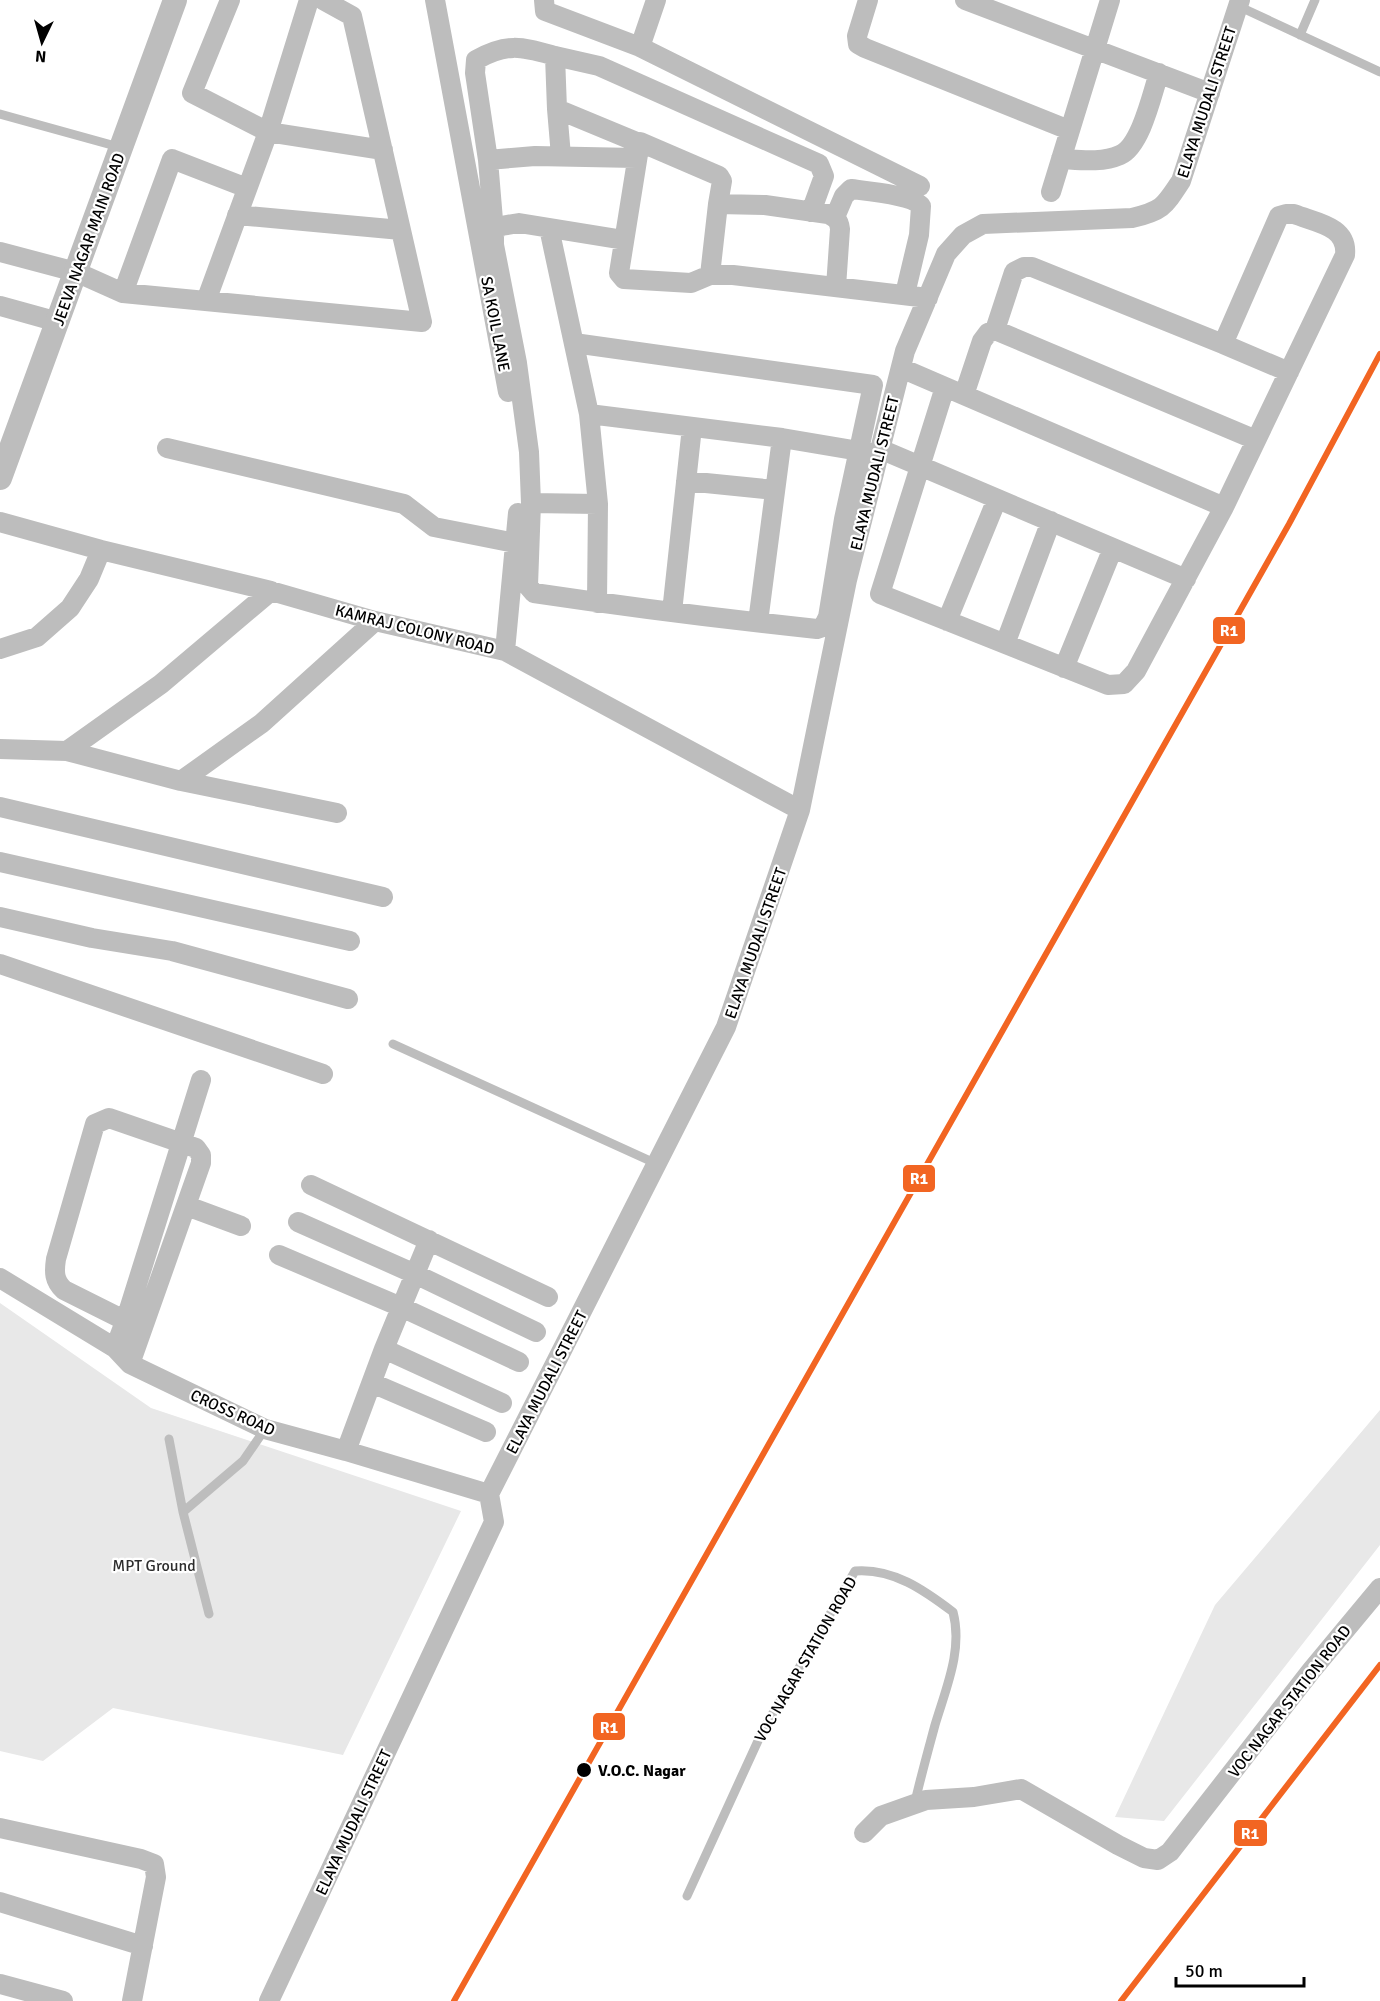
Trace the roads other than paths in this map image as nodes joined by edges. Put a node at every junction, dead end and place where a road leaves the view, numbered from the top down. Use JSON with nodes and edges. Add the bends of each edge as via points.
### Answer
{"nodes":[{"id":1,"x":176,"y":0,"type":"edge"},
{"id":2,"x":230,"y":0,"type":"edge"},
{"id":3,"x":309,"y":0,"type":"edge"},
{"id":4,"x":323,"y":0,"type":"edge"},
{"id":5,"x":435,"y":0,"type":"edge"},
{"id":6,"x":544,"y":0,"type":"edge"},
{"id":7,"x":656,"y":0,"type":"edge"},
{"id":8,"x":868,"y":0,"type":"edge"},
{"id":9,"x":966,"y":0,"type":"edge"},
{"id":10,"x":1110,"y":0,"type":"edge"},
{"id":11,"x":1315,"y":0,"type":"edge"},
{"id":12,"x":1239,"y":3,"type":"edge"},
{"id":13,"x":1300,"y":35,"type":"junction"},
{"id":14,"x":640,"y":47,"type":"junction"},
{"id":15,"x":1094,"y":48,"type":"junction"},
{"id":16,"x":555,"y":56,"type":"junction"},
{"id":17,"x":1380,"y":72,"type":"edge"},
{"id":18,"x":1159,"y":73,"type":"junction"},
{"id":19,"x":1210,"y":93,"type":"junction"},
{"id":20,"x":557,"y":109,"type":"junction"},
{"id":21,"x":0,"y":114,"type":"edge"},
{"id":22,"x":1070,"y":130,"type":"junction"},
{"id":23,"x":268,"y":132,"type":"junction"},
{"id":24,"x":121,"y":148,"type":"junction"},
{"id":25,"x":383,"y":150,"type":"junction"},
{"id":26,"x":638,"y":150,"type":"junction"},
{"id":27,"x":561,"y":156,"type":"junction"},
{"id":28,"x":1060,"y":159,"type":"junction"},
{"id":29,"x":488,"y":160,"type":"junction"},
{"id":30,"x":920,"y":186,"type":"dead end"},
{"id":31,"x":248,"y":188,"type":"junction"},
{"id":32,"x":1050,"y":192,"type":"dead end"},
{"id":33,"x":718,"y":204,"type":"junction"},
{"id":34,"x":811,"y":212,"type":"junction"},
{"id":35,"x":237,"y":216,"type":"junction"},
{"id":36,"x":835,"y":217,"type":"junction"},
{"id":37,"x":549,"y":228,"type":"junction"},
{"id":38,"x":401,"y":230,"type":"junction"},
{"id":39,"x":494,"y":232,"type":"junction"},
{"id":40,"x":624,"y":240,"type":"junction"},
{"id":41,"x":0,"y":252,"type":"edge"},
{"id":42,"x":76,"y":272,"type":"junction"},
{"id":43,"x":710,"y":275,"type":"junction"},
{"id":44,"x":836,"y":287,"type":"junction"},
{"id":45,"x":123,"y":293,"type":"junction"},
{"id":46,"x":905,"y":294,"type":"junction"},
{"id":47,"x":928,"y":298,"type":"junction"},
{"id":48,"x":206,"y":301,"type":"junction"},
{"id":49,"x":0,"y":306,"type":"edge"},
{"id":50,"x":58,"y":322,"type":"junction"},
{"id":51,"x":995,"y":330,"type":"junction"},
{"id":52,"x":574,"y":343,"type":"junction"},
{"id":53,"x":1223,"y":344,"type":"junction"},
{"id":54,"x":901,"y":368,"type":"junction"},
{"id":55,"x":1289,"y":372,"type":"junction"},
{"id":56,"x":945,"y":387,"type":"junction"},
{"id":57,"x":964,"y":396,"type":"junction"},
{"id":58,"x":589,"y":414,"type":"junction"},
{"id":59,"x":692,"y":427,"type":"junction"},
{"id":60,"x":782,"y":438,"type":"junction"},
{"id":61,"x":1256,"y":440,"type":"junction"},
{"id":62,"x":167,"y":448,"type":"dead end"},
{"id":63,"x":859,"y":451,"type":"junction"},
{"id":64,"x":880,"y":451,"type":"junction"},
{"id":65,"x":921,"y":466,"type":"junction"},
{"id":66,"x":0,"y":478,"type":"edge"},
{"id":67,"x":686,"y":481,"type":"junction"},
{"id":68,"x":775,"y":490,"type":"junction"},
{"id":69,"x":997,"y":499,"type":"junction"},
{"id":70,"x":531,"y":502,"type":"junction"},
{"id":71,"x":598,"y":504,"type":"junction"},
{"id":72,"x":1224,"y":507,"type":"junction"},
{"id":73,"x":1051,"y":521,"type":"junction"},
{"id":74,"x":0,"y":522,"type":"edge"},
{"id":75,"x":515,"y":543,"type":"junction"},
{"id":76,"x":1113,"y":548,"type":"junction"},
{"id":77,"x":101,"y":550,"type":"junction"},
{"id":78,"x":1186,"y":579,"type":"junction"},
{"id":79,"x":271,"y":591,"type":"junction"},
{"id":80,"x":597,"y":603,"type":"junction"},
{"id":81,"x":672,"y":612,"type":"junction"},
{"id":82,"x":375,"y":621,"type":"junction"},
{"id":83,"x":947,"y":621,"type":"junction"},
{"id":84,"x":758,"y":622,"type":"junction"},
{"id":85,"x":1005,"y":644,"type":"junction"},
{"id":86,"x":0,"y":649,"type":"edge"},
{"id":87,"x":505,"y":651,"type":"junction"},
{"id":88,"x":1064,"y":668,"type":"junction"},
{"id":89,"x":0,"y":749,"type":"edge"},
{"id":90,"x":67,"y":751,"type":"junction"},
{"id":91,"x":181,"y":781,"type":"junction"},
{"id":92,"x":0,"y":807,"type":"edge"},
{"id":93,"x":800,"y":810,"type":"junction"},
{"id":94,"x":337,"y":813,"type":"dead end"},
{"id":95,"x":0,"y":862,"type":"edge"},
{"id":96,"x":383,"y":897,"type":"dead end"},
{"id":97,"x":0,"y":917,"type":"edge"},
{"id":98,"x":350,"y":941,"type":"dead end"},
{"id":99,"x":0,"y":964,"type":"edge"},
{"id":100,"x":348,"y":999,"type":"dead end"},
{"id":101,"x":393,"y":1044,"type":"dead end"},
{"id":102,"x":323,"y":1074,"type":"dead end"},
{"id":103,"x":201,"y":1080,"type":"dead end"},
{"id":104,"x":181,"y":1144,"type":"junction"},
{"id":105,"x":657,"y":1164,"type":"junction"},
{"id":106,"x":312,"y":1185,"type":"dead end"},
{"id":107,"x":187,"y":1206,"type":"junction"},
{"id":108,"x":298,"y":1222,"type":"dead end"},
{"id":109,"x":241,"y":1226,"type":"dead end"},
{"id":110,"x":429,"y":1240,"type":"junction"},
{"id":111,"x":279,"y":1255,"type":"dead end"},
{"id":112,"x":415,"y":1274,"type":"junction"},
{"id":113,"x":0,"y":1278,"type":"edge"},
{"id":114,"x":548,"y":1297,"type":"dead end"},
{"id":115,"x":401,"y":1307,"type":"junction"},
{"id":116,"x":134,"y":1324,"type":"junction"},
{"id":117,"x":536,"y":1332,"type":"dead end"},
{"id":118,"x":115,"y":1348,"type":"junction"},
{"id":119,"x":384,"y":1349,"type":"junction"},
{"id":120,"x":519,"y":1362,"type":"dead end"},
{"id":121,"x":130,"y":1364,"type":"junction"},
{"id":122,"x":372,"y":1383,"type":"junction"},
{"id":123,"x":502,"y":1403,"type":"dead end"},
{"id":124,"x":265,"y":1429,"type":"junction"},
{"id":125,"x":486,"y":1432,"type":"dead end"},
{"id":126,"x":169,"y":1439,"type":"dead end"},
{"id":127,"x":346,"y":1450,"type":"junction"},
{"id":128,"x":489,"y":1494,"type":"junction"},
{"id":129,"x":183,"y":1512,"type":"junction"},
{"id":130,"x":1380,"y":1588,"type":"edge"},
{"id":131,"x":209,"y":1614,"type":"dead end"},
{"id":132,"x":915,"y":1805,"type":"junction"},
{"id":133,"x":0,"y":1828,"type":"edge"},
{"id":134,"x":864,"y":1833,"type":"dead end"},
{"id":135,"x":687,"y":1896,"type":"dead end"},
{"id":136,"x":0,"y":1902,"type":"edge"},
{"id":137,"x":143,"y":1946,"type":"junction"},
{"id":138,"x":0,"y":1984,"type":"edge"},
{"id":139,"x":63,"y":2001,"type":"edge"},
{"id":140,"x":132,"y":2001,"type":"edge"},
{"id":141,"x":269,"y":2001,"type":"edge"}],
"edges":[{"from":1,"to":24,"type":"street","name":"JEEVA NAGAR MAIN ROAD"},
{"from":2,"to":23,"type":"street","via":[[192,93]]},
{"from":3,"to":23,"type":"street"},
{"from":4,"to":25,"type":"street","via":[[352,15]]},
{"from":5,"to":75,"type":"street","name":"SA KOIL LANE","via":[[522,468]]},
{"from":6,"to":14,"type":"street","via":[[545,11]]},
{"from":7,"to":14,"type":"street"},
{"from":8,"to":22,"type":"street","via":[[858,44]]},
{"from":9,"to":15,"type":"street"},
{"from":10,"to":15,"type":"street"},
{"from":11,"to":13,"type":"lane"},
{"from":12,"to":13,"type":"lane"},
{"from":12,"to":19,"type":"street","name":"ELAYA MUDALI STREET"},
{"from":13,"to":17,"type":"lane"},
{"from":14,"to":30,"type":"street"},
{"from":15,"to":18,"type":"street"},
{"from":15,"to":22,"type":"street"},
{"from":16,"to":20,"type":"street"},
{"from":16,"to":29,"type":"street","via":[[521,47],[494,51],[477,60],[475,73]]},
{"from":16,"to":34,"type":"street","via":[[599,66],[819,164],[824,176]]},
{"from":18,"to":19,"type":"street"},
{"from":18,"to":28,"type":"street","via":[[1130,149],[1101,160]]},
{"from":19,"to":47,"type":"street","name":"ELAYA MUDALI STREET","via":[[1181,181],[1166,204],[1155,212],[1132,218],[983,224],[963,235],[946,254]]},
{"from":20,"to":26,"type":"street"},
{"from":20,"to":27,"type":"street"},
{"from":21,"to":24,"type":"lane"},
{"from":22,"to":28,"type":"street"},
{"from":23,"to":25,"type":"street"},
{"from":23,"to":31,"type":"street"},
{"from":24,"to":42,"type":"street","name":"JEEVA NAGAR MAIN ROAD"},
{"from":25,"to":38,"type":"street"},
{"from":26,"to":27,"type":"street"},
{"from":26,"to":33,"type":"street","via":[[719,176],[722,182]]},
{"from":26,"to":40,"type":"street"},
{"from":27,"to":29,"type":"street"},
{"from":28,"to":32,"type":"street"},
{"from":29,"to":39,"type":"street"},
{"from":31,"to":35,"type":"street"},
{"from":31,"to":45,"type":"street","via":[[172,159]]},
{"from":33,"to":34,"type":"street","via":[[765,205]]},
{"from":33,"to":43,"type":"street"},
{"from":34,"to":36,"type":"street"},
{"from":35,"to":38,"type":"street"},
{"from":35,"to":48,"type":"street"},
{"from":36,"to":44,"type":"street","via":[[840,229]]},
{"from":36,"to":46,"type":"street","via":[[851,189],[919,202],[919,235]]},
{"from":37,"to":39,"type":"street","via":[[519,223],[501,226]]},
{"from":37,"to":40,"type":"street"},
{"from":37,"to":52,"type":"street"},
{"from":38,"to":48,"type":"street","via":[[423,322]]},
{"from":39,"to":70,"type":"street","via":[[528,441]]},
{"from":40,"to":43,"type":"street","via":[[619,273],[624,279],[691,283]]},
{"from":41,"to":42,"type":"street"},
{"from":42,"to":45,"type":"street"},
{"from":42,"to":50,"type":"street","name":"JEEVA NAGAR MAIN ROAD"},
{"from":43,"to":44,"type":"street"},
{"from":44,"to":46,"type":"street"},
{"from":45,"to":48,"type":"street"},
{"from":46,"to":47,"type":"street"},
{"from":47,"to":54,"type":"street","name":"ELAYA MUDALI STREET"},
{"from":49,"to":50,"type":"street"},
{"from":50,"to":66,"type":"street","name":"JEEVA NAGAR MAIN ROAD"},
{"from":51,"to":53,"type":"street","via":[[1014,272],[1032,267]]},
{"from":51,"to":57,"type":"street","via":[[982,341]]},
{"from":51,"to":61,"type":"street"},
{"from":52,"to":58,"type":"street"},
{"from":52,"to":63,"type":"street","via":[[873,385]]},
{"from":53,"to":55,"type":"street"},
{"from":53,"to":55,"type":"street","via":[[1280,216],[1294,214],[1336,230],[1344,238],[1345,255]]},
{"from":54,"to":56,"type":"street"},
{"from":54,"to":64,"type":"street","name":"ELAYA MUDALI STREET"},
{"from":55,"to":61,"type":"street"},
{"from":56,"to":57,"type":"street"},
{"from":56,"to":65,"type":"street"},
{"from":57,"to":72,"type":"street"},
{"from":58,"to":59,"type":"street"},
{"from":58,"to":71,"type":"street"},
{"from":59,"to":60,"type":"street"},
{"from":59,"to":67,"type":"street"},
{"from":60,"to":63,"type":"street"},
{"from":60,"to":68,"type":"street"},
{"from":61,"to":72,"type":"street"},
{"from":62,"to":75,"type":"street","via":[[404,504],[434,527]]},
{"from":63,"to":64,"type":"street"},
{"from":63,"to":84,"type":"street","via":[[825,623],[817,629]]},
{"from":64,"to":65,"type":"street"},
{"from":64,"to":93,"type":"street","name":"ELAYA MUDALI STREET","via":[[847,580]]},
{"from":65,"to":69,"type":"street"},
{"from":65,"to":83,"type":"street","via":[[880,594]]},
{"from":67,"to":68,"type":"street"},
{"from":67,"to":81,"type":"street"},
{"from":68,"to":84,"type":"street"},
{"from":69,"to":73,"type":"street"},
{"from":69,"to":83,"type":"street"},
{"from":70,"to":71,"type":"street"},
{"from":70,"to":80,"type":"street","via":[[530,591]]},
{"from":71,"to":80,"type":"street"},
{"from":72,"to":78,"type":"street"},
{"from":73,"to":76,"type":"street"},
{"from":73,"to":85,"type":"street"},
{"from":74,"to":77,"type":"street","name":"KAMRAJ COLONY ROAD"},
{"from":75,"to":87,"type":"street","name":"SA KOIL LANE"},
{"from":76,"to":78,"type":"street"},
{"from":76,"to":88,"type":"street"},
{"from":77,"to":79,"type":"street","name":"KAMRAJ COLONY ROAD"},
{"from":77,"to":86,"type":"street","via":[[89,579],[70,608],[37,637]]},
{"from":78,"to":88,"type":"street","via":[[1136,671],[1124,684],[1108,685]]},
{"from":79,"to":82,"type":"street","name":"KAMRAJ COLONY ROAD"},
{"from":79,"to":90,"type":"street","via":[[160,684]]},
{"from":80,"to":81,"type":"street"},
{"from":81,"to":84,"type":"street"},
{"from":82,"to":87,"type":"street","name":"KAMRAJ COLONY ROAD"},
{"from":82,"to":91,"type":"street","via":[[262,723]]},
{"from":83,"to":85,"type":"street"},
{"from":85,"to":88,"type":"street"},
{"from":87,"to":93,"type":"street","name":"KAMRAJ COLONY ROAD"},
{"from":89,"to":90,"type":"street"},
{"from":90,"to":91,"type":"street"},
{"from":91,"to":94,"type":"street"},
{"from":92,"to":96,"type":"street"},
{"from":93,"to":105,"type":"street","name":"ELAYA MUDALI STREET","via":[[726,1027]]},
{"from":95,"to":98,"type":"street"},
{"from":97,"to":100,"type":"street","via":[[172,951]]},
{"from":99,"to":102,"type":"street"},
{"from":101,"to":105,"type":"lane"},
{"from":103,"to":104,"type":"street"},
{"from":104,"to":107,"type":"street","via":[[196,1148],[201,1155]]},
{"from":104,"to":116,"type":"street"},
{"from":104,"to":116,"type":"street","via":[[109,1118],[95,1124],[56,1259],[57,1284],[64,1290]]},
{"from":105,"to":128,"type":"street","name":"ELAYA MUDALI STREET"},
{"from":106,"to":110,"type":"street"},
{"from":107,"to":109,"type":"street"},
{"from":107,"to":116,"type":"street"},
{"from":108,"to":112,"type":"street"},
{"from":110,"to":112,"type":"street"},
{"from":110,"to":114,"type":"street"},
{"from":111,"to":115,"type":"street"},
{"from":112,"to":115,"type":"street"},
{"from":112,"to":117,"type":"street"},
{"from":113,"to":118,"type":"street","name":"CROSS ROAD"},
{"from":115,"to":119,"type":"street"},
{"from":115,"to":120,"type":"street"},
{"from":116,"to":118,"type":"street"},
{"from":116,"to":121,"type":"street"},
{"from":118,"to":121,"type":"street","name":"CROSS ROAD"},
{"from":119,"to":122,"type":"street"},
{"from":119,"to":123,"type":"street"},
{"from":121,"to":124,"type":"street","name":"CROSS ROAD"},
{"from":122,"to":125,"type":"street"},
{"from":122,"to":127,"type":"street"},
{"from":124,"to":127,"type":"street","name":"CROSS ROAD"},
{"from":124,"to":129,"type":"lane","via":[[243,1461]]},
{"from":126,"to":129,"type":"lane"},
{"from":127,"to":128,"type":"street","name":"CROSS ROAD"},
{"from":128,"to":141,"type":"street","name":"ELAYA MUDALI STREET","via":[[494,1522]]},
{"from":129,"to":131,"type":"lane"},
{"from":130,"to":132,"type":"street","name":"VOC NAGAR STATION ROAD","via":[[1170,1852],[1158,1860],[1144,1858],[1118,1845],[1021,1789],[926,1800]]},
{"from":132,"to":134,"type":"street","name":"VOC NAGAR STATION ROAD","via":[[881,1816]]},
{"from":132,"to":135,"type":"lane","name":"VOC NAGAR STATION ROAD","via":[[955,1656],[957,1628],[953,1612],[896,1576],[855,1571],[762,1732]]},
{"from":133,"to":137,"type":"street","via":[[154,1864],[156,1877]]},
{"from":136,"to":137,"type":"street"},
{"from":137,"to":140,"type":"street"},
{"from":138,"to":139,"type":"street"}]}
